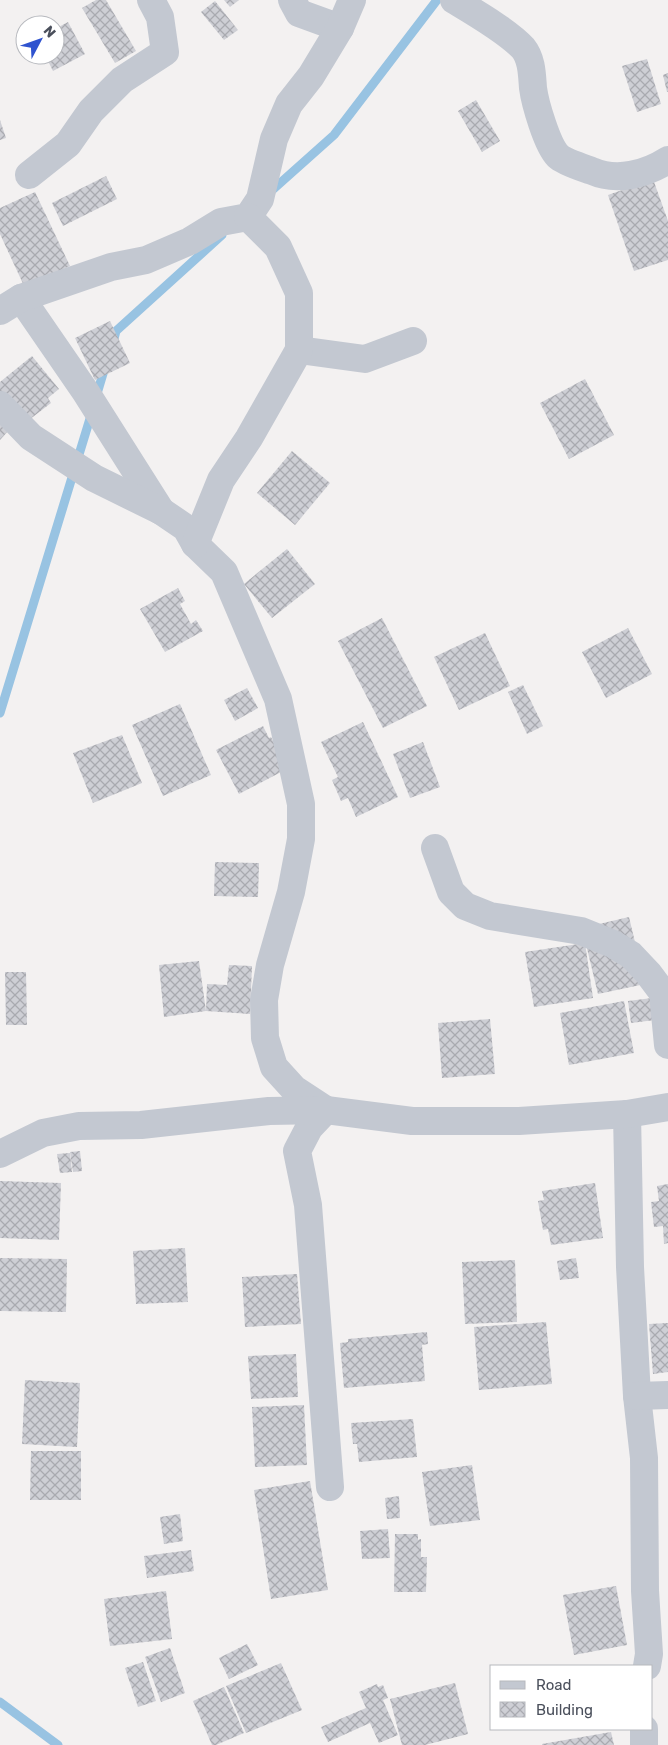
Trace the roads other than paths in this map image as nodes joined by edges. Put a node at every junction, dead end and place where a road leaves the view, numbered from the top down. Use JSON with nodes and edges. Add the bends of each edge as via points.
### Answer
{"nodes":[{"id":1,"x":151,"y":0,"type":"edge"},
{"id":2,"x":292,"y":0,"type":"edge"},
{"id":3,"x":352,"y":0,"type":"edge"},
{"id":4,"x":454,"y":0,"type":"edge"},
{"id":5,"x":340,"y":28,"type":"junction"},
{"id":6,"x":668,"y":160,"type":"edge"},
{"id":7,"x":29,"y":175,"type":"dead end"},
{"id":8,"x":248,"y":217,"type":"junction"},
{"id":9,"x":10,"y":305,"type":"edge"},
{"id":10,"x":414,"y":341,"type":"dead end"},
{"id":11,"x":299,"y":350,"type":"junction"},
{"id":12,"x":0,"y":405,"type":"edge"},
{"id":13,"x":161,"y":511,"type":"junction"},
{"id":14,"x":195,"y":544,"type":"junction"},
{"id":15,"x":435,"y":848,"type":"dead end"},
{"id":16,"x":668,"y":1045,"type":"edge"},
{"id":17,"x":668,"y":1107,"type":"edge"},
{"id":18,"x":326,"y":1110,"type":"junction"},
{"id":19,"x":627,"y":1114,"type":"junction"},
{"id":20,"x":0,"y":1154,"type":"edge"},
{"id":21,"x":668,"y":1395,"type":"edge"},
{"id":22,"x":637,"y":1396,"type":"junction"},
{"id":23,"x":330,"y":1486,"type":"dead end"},
{"id":24,"x":647,"y":1665,"type":"edge"},
{"id":25,"x":644,"y":1730,"type":"edge"},
{"id":26,"x":644,"y":1745,"type":"edge"}],
"edges":[{"from":1,"to":7,"type":"street","via":[[160,17],[165,52],[122,80],[91,110],[68,144]]},
{"from":2,"to":5,"type":"street","via":[[299,13]]},
{"from":3,"to":5,"type":"street"},
{"from":4,"to":6,"type":"street","via":[[524,49],[531,66],[533,91],[547,138],[558,156],[602,176],[626,177]]},
{"from":5,"to":8,"type":"street","via":[[311,76],[289,104],[274,140],[260,199]]},
{"from":8,"to":9,"type":"street","via":[[222,222],[190,241],[146,260],[111,267]]},
{"from":8,"to":11,"type":"street","via":[[278,247],[298,293]]},
{"from":9,"to":13,"type":"street","via":[[85,391]]},
{"from":10,"to":11,"type":"street","via":[[365,359]]},
{"from":11,"to":14,"type":"street","via":[[221,480]]},
{"from":12,"to":13,"type":"street","via":[[31,437],[94,478]]},
{"from":13,"to":14,"type":"street","via":[[186,528]]},
{"from":14,"to":18,"type":"street","via":[[224,572],[278,699],[301,804],[301,838],[291,892],[270,965],[264,1000],[265,1038],[274,1067],[294,1089]]},
{"from":15,"to":16,"type":"street","via":[[451,892],[465,906],[490,916],[581,931],[631,955],[663,993]]},
{"from":17,"to":19,"type":"street"},
{"from":18,"to":19,"type":"street","via":[[412,1121],[519,1121]]},
{"from":18,"to":20,"type":"street","via":[[269,1111],[141,1125],[79,1126],[43,1133]]},
{"from":18,"to":23,"type":"street","via":[[309,1128],[297,1151],[308,1205]]},
{"from":19,"to":22,"type":"street"},
{"from":21,"to":22,"type":"street"},
{"from":22,"to":24,"type":"street","via":[[644,1458]]},
{"from":25,"to":26,"type":"street"}]}
